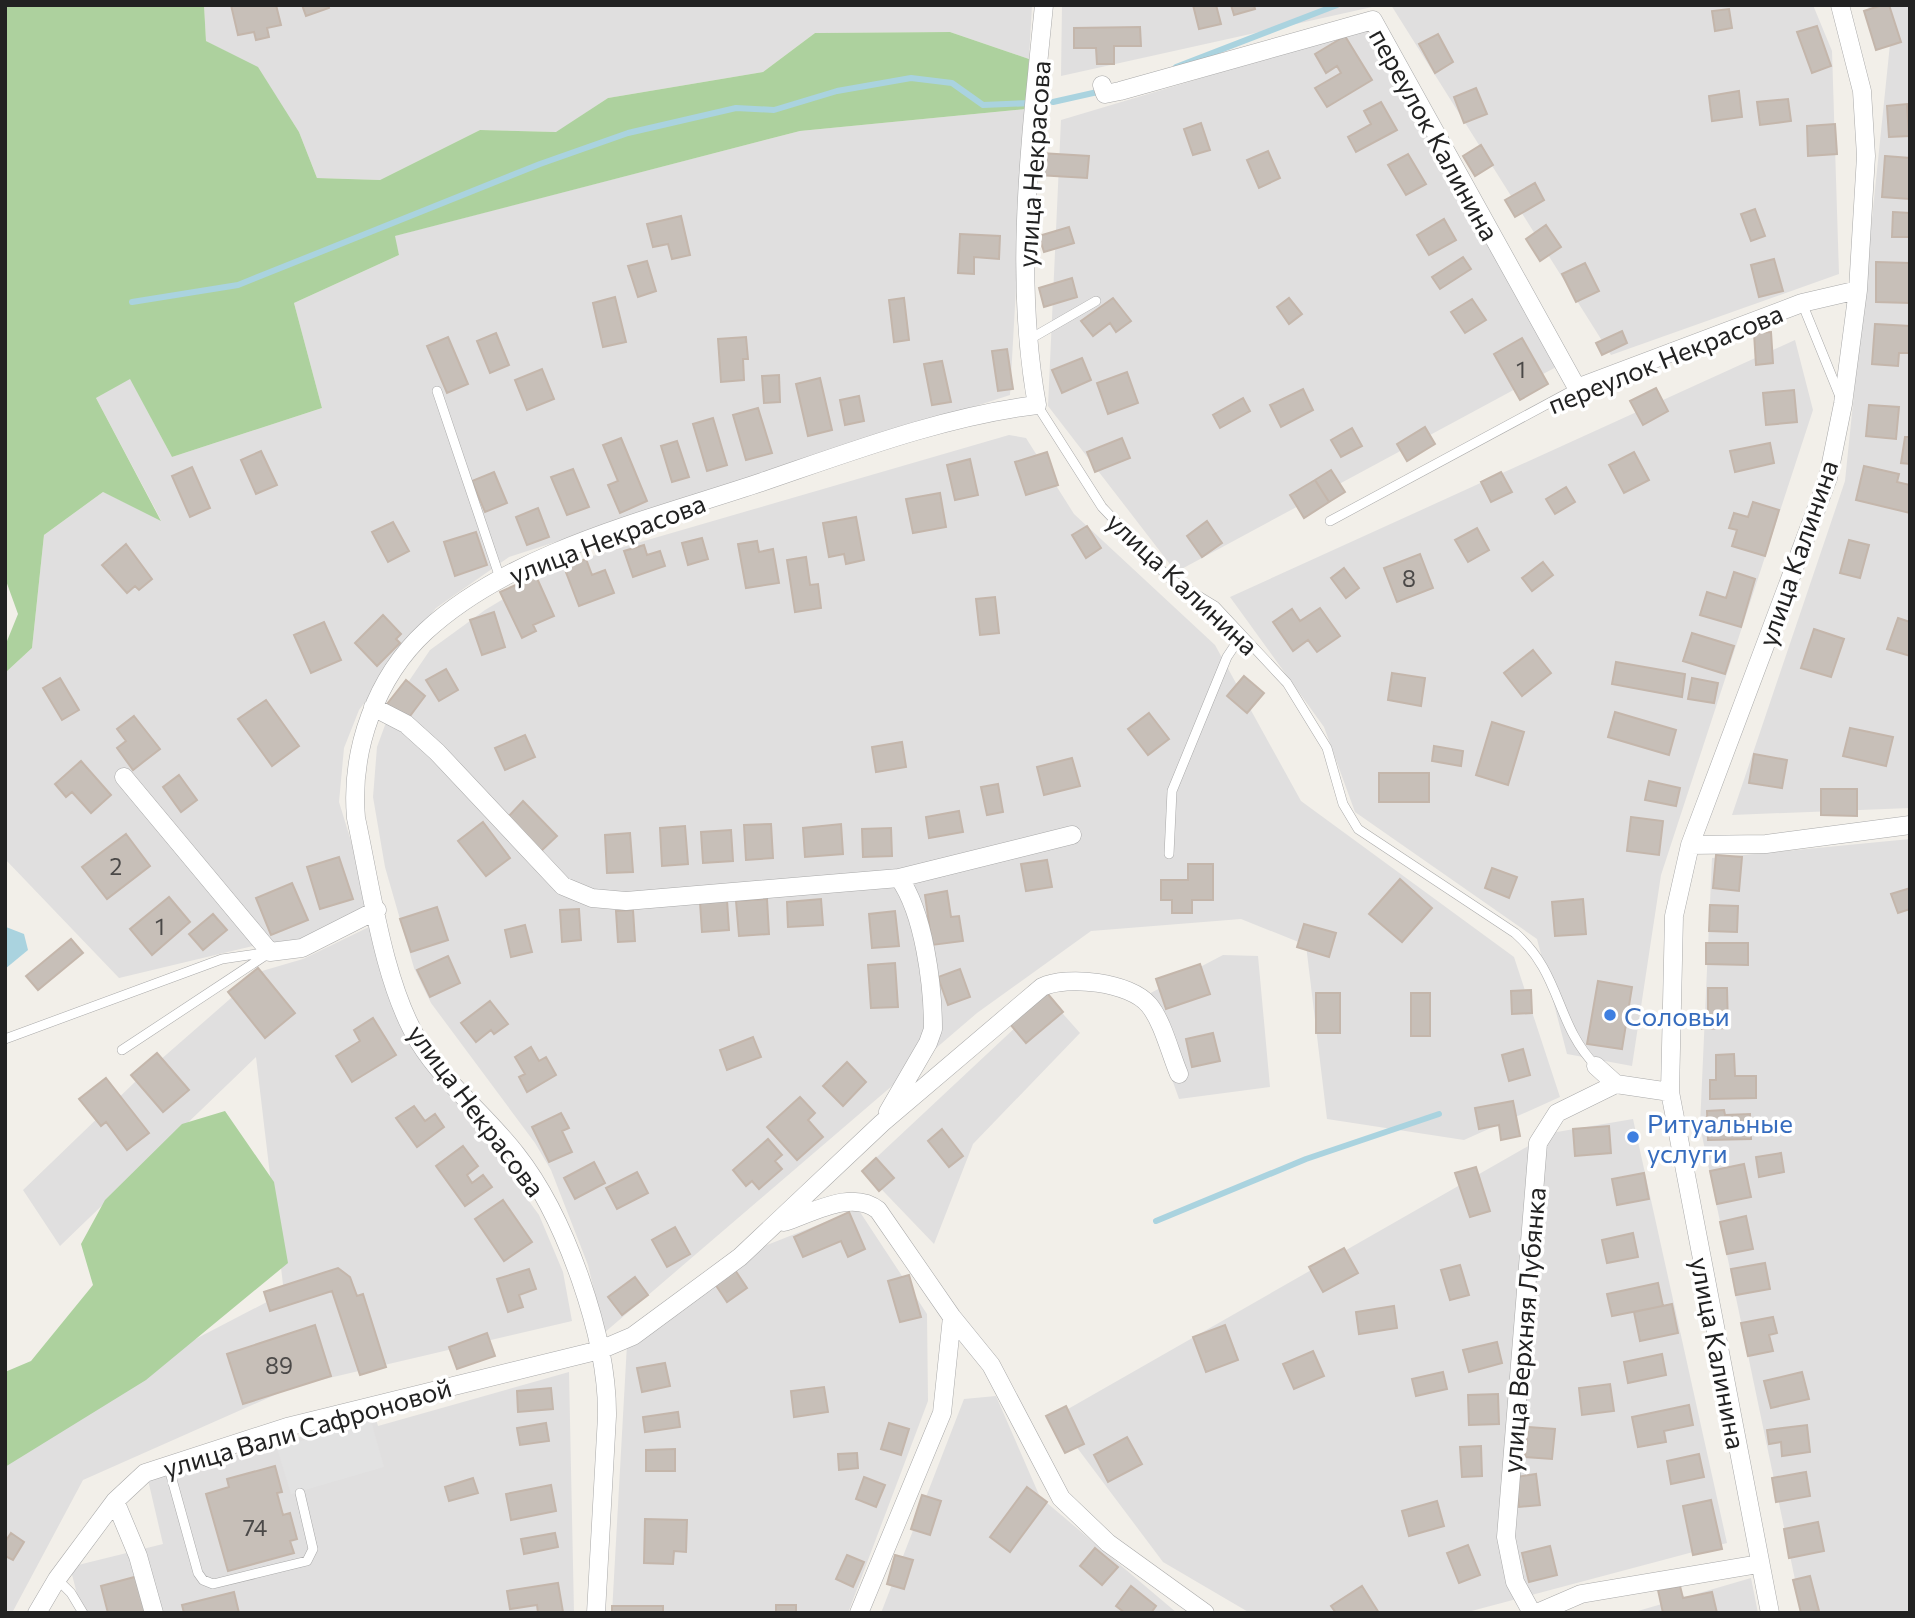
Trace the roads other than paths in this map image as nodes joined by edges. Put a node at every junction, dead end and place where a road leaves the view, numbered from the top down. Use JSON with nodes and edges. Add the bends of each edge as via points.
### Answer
{"nodes":[{"id":1,"x":1044,"y":5,"type":"edge"},
{"id":2,"x":1840,"y":5,"type":"edge"},
{"id":3,"x":1103,"y":90,"type":"dead end"},
{"id":4,"x":1858,"y":290,"type":"junction"},
{"id":5,"x":1096,"y":301,"type":"dead end"},
{"id":6,"x":1802,"y":303,"type":"junction"},
{"id":7,"x":1028,"y":340,"type":"junction"},
{"id":8,"x":1577,"y":388,"type":"junction"},
{"id":9,"x":437,"y":391,"type":"dead end"},
{"id":10,"x":1843,"y":404,"type":"junction"},
{"id":11,"x":1037,"y":405,"type":"junction"},
{"id":12,"x":1330,"y":521,"type":"dead end"},
{"id":13,"x":500,"y":578,"type":"junction"},
{"id":14,"x":1241,"y":636,"type":"junction"},
{"id":15,"x":373,"y":707,"type":"junction"},
{"id":16,"x":124,"y":776,"type":"dead end"},
{"id":17,"x":1910,"y":825,"type":"edge"},
{"id":18,"x":1072,"y":835,"type":"dead end"},
{"id":19,"x":1689,"y":845,"type":"junction"},
{"id":20,"x":1169,"y":854,"type":"dead end"},
{"id":21,"x":899,"y":878,"type":"junction"},
{"id":22,"x":377,"y":910,"type":"junction"},
{"id":23,"x":270,"y":952,"type":"junction"},
{"id":24,"x":5,"y":1038,"type":"edge"},
{"id":25,"x":122,"y":1050,"type":"dead end"},
{"id":26,"x":1596,"y":1066,"type":"joint"},
{"id":27,"x":1179,"y":1074,"type":"dead end"},
{"id":28,"x":1616,"y":1084,"type":"junction"},
{"id":29,"x":1670,"y":1092,"type":"junction"},
{"id":30,"x":881,"y":1124,"type":"junction"},
{"id":31,"x":778,"y":1224,"type":"junction"},
{"id":32,"x":952,"y":1317,"type":"junction"},
{"id":33,"x":600,"y":1350,"type":"junction"},
{"id":34,"x":169,"y":1465,"type":"junction"},
{"id":35,"x":300,"y":1493,"type":"dead end"},
{"id":36,"x":115,"y":1502,"type":"junction"},
{"id":37,"x":1759,"y":1564,"type":"junction"},
{"id":38,"x":57,"y":1579,"type":"junction"},
{"id":39,"x":37,"y":1613,"type":"edge"},
{"id":40,"x":83,"y":1613,"type":"edge"},
{"id":41,"x":154,"y":1613,"type":"edge"},
{"id":42,"x":596,"y":1613,"type":"edge"},
{"id":43,"x":859,"y":1613,"type":"edge"},
{"id":44,"x":1205,"y":1613,"type":"edge"},
{"id":45,"x":1535,"y":1613,"type":"edge"},
{"id":46,"x":1770,"y":1613,"type":"edge"}],
"edges":[{"from":1,"to":7,"type":"street","name":"улица Некрасова","via":[[1033,103],[1025,256]]},
{"from":2,"to":4,"type":"street","name":"улица Калинина","via":[[1862,91],[1867,156]]},
{"from":3,"to":8,"type":"street","name":"переулок Калинина","via":[[1373,20]]},
{"from":4,"to":6,"type":"street","name":"переулок Некрасова"},
{"from":4,"to":10,"type":"street","name":"улица Калинина"},
{"from":5,"to":7,"type":"lane"},
{"from":6,"to":8,"type":"street","name":"переулок Некрасова"},
{"from":6,"to":10,"type":"lane"},
{"from":7,"to":11,"type":"street","name":"улица Некрасова"},
{"from":8,"to":12,"type":"lane","name":"переулок Некрасова"},
{"from":9,"to":13,"type":"lane"},
{"from":10,"to":19,"type":"street","name":"улица Калинина","via":[[1828,478]]},
{"from":11,"to":13,"type":"street","name":"улица Некрасова","via":[[993,412],[869,446],[589,541]]},
{"from":11,"to":14,"type":"lane","name":"улица Калинина","via":[[1102,507],[1169,578],[1215,606]]},
{"from":13,"to":15,"type":"street","name":"улица Некрасова","via":[[427,630],[397,664]]},
{"from":14,"to":20,"type":"lane","via":[[1227,657],[1172,791]]},
{"from":14,"to":26,"type":"lane","name":"улица Калинина","via":[[1287,683],[1327,748],[1343,804],[1358,829],[1533,949],[1547,970],[1580,1050]]},
{"from":15,"to":21,"type":"street","via":[[406,724],[437,752],[563,886],[592,898],[626,901]]},
{"from":15,"to":22,"type":"street","name":"улица Некрасова","via":[[355,796]]},
{"from":16,"to":23,"type":"street"},
{"from":17,"to":19,"type":"street","via":[[1766,844]]},
{"from":18,"to":21,"type":"street"},
{"from":19,"to":29,"type":"street","name":"улица Калинина","via":[[1674,916]]},
{"from":21,"to":30,"type":"street","via":[[920,927],[933,1029]]},
{"from":22,"to":23,"type":"street","via":[[302,948]]},
{"from":22,"to":33,"type":"street","name":"улица Некрасова","via":[[399,1002],[419,1042],[517,1154],[548,1204],[574,1265]]},
{"from":23,"to":24,"type":"lane","via":[[222,959]]},
{"from":23,"to":25,"type":"lane"},
{"from":26,"to":28,"type":"street","name":"улица Калинина"},
{"from":27,"to":30,"type":"street","via":[[1149,1005],[1120,989],[1065,979],[1042,986]]},
{"from":28,"to":29,"type":"street"},
{"from":28,"to":45,"type":"street","name":"улица Верхняя Лубянка","via":[[1557,1113],[1538,1143],[1506,1537],[1515,1582]]},
{"from":29,"to":37,"type":"street","name":"улица Калинина"},
{"from":30,"to":31,"type":"street"},
{"from":31,"to":32,"type":"street","via":[[845,1202],[870,1203]]},
{"from":31,"to":33,"type":"street","via":[[633,1336]]},
{"from":32,"to":43,"type":"street","via":[[942,1413]]},
{"from":32,"to":44,"type":"street","via":[[991,1365],[1061,1498],[1108,1543]]},
{"from":33,"to":34,"type":"street","name":"улица Вали Сафроновой","via":[[366,1406]]},
{"from":33,"to":42,"type":"street","name":"улица Некрасова","via":[[607,1416]]},
{"from":34,"to":35,"type":"lane","via":[[198,1573],[213,1584],[307,1561],[313,1549]]},
{"from":34,"to":36,"type":"street","name":"улица Вали Сафроновой","via":[[145,1473]]},
{"from":36,"to":38,"type":"street","name":"улица Вали Сафроновой"},
{"from":36,"to":41,"type":"street","via":[[138,1556]]},
{"from":37,"to":45,"type":"street","via":[[1581,1594]]},
{"from":37,"to":46,"type":"street","name":"улица Калинина"},
{"from":38,"to":39,"type":"street","name":"улица Вали Сафроновой"},
{"from":38,"to":40,"type":"lane"}]}
